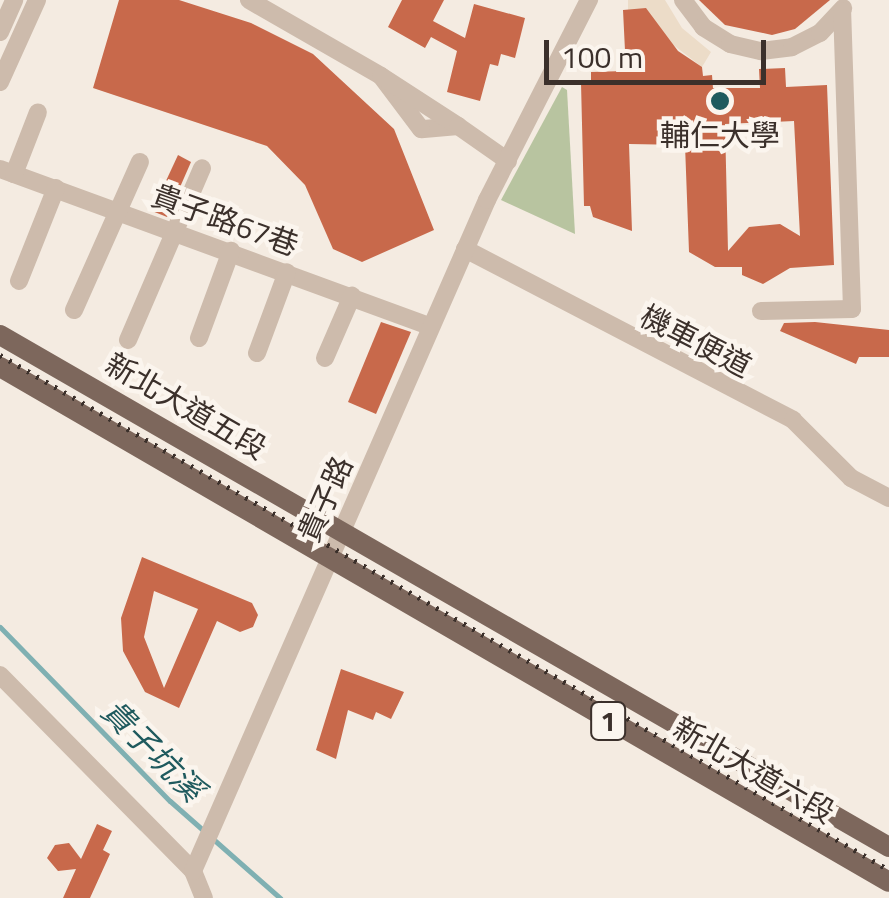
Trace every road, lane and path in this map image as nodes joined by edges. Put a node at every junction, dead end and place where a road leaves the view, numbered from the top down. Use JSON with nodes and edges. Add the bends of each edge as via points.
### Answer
{"nodes":[{"id":1,"x":14,"y":0,"type":"edge"},
{"id":2,"x":37,"y":0,"type":"edge"},
{"id":3,"x":248,"y":0,"type":"edge"},
{"id":4,"x":683,"y":0,"type":"edge"},
{"id":5,"x":588,"y":1,"type":"edge"},
{"id":6,"x":844,"y":5,"type":"edge"},
{"id":7,"x":0,"y":32,"type":"edge"},
{"id":8,"x":0,"y":82,"type":"edge"},
{"id":9,"x":38,"y":112,"type":"dead end"},
{"id":10,"x":508,"y":161,"type":"junction"},
{"id":11,"x":140,"y":162,"type":"dead end"},
{"id":12,"x":202,"y":168,"type":"dead end"},
{"id":13,"x":7,"y":171,"type":"edge"},
{"id":14,"x":56,"y":188,"type":"junction"},
{"id":15,"x":119,"y":210,"type":"junction"},
{"id":16,"x":172,"y":229,"type":"junction"},
{"id":17,"x":230,"y":250,"type":"junction"},
{"id":18,"x":465,"y":250,"type":"junction"},
{"id":19,"x":288,"y":272,"type":"junction"},
{"id":20,"x":19,"y":281,"type":"dead end"},
{"id":21,"x":352,"y":296,"type":"junction"},
{"id":22,"x":74,"y":310,"type":"dead end"},
{"id":23,"x":761,"y":312,"type":"dead end"},
{"id":24,"x":430,"y":326,"type":"junction"},
{"id":25,"x":0,"y":335,"type":"edge"},
{"id":26,"x":199,"y":338,"type":"dead end"},
{"id":27,"x":128,"y":340,"type":"dead end"},
{"id":28,"x":257,"y":352,"type":"dead end"},
{"id":29,"x":325,"y":358,"type":"dead end"},
{"id":30,"x":0,"y":368,"type":"edge"},
{"id":31,"x":889,"y":498,"type":"edge"},
{"id":32,"x":342,"y":530,"type":"junction"},
{"id":33,"x":328,"y":561,"type":"junction"},
{"id":34,"x":0,"y":676,"type":"edge"},
{"id":35,"x":889,"y":846,"type":"edge"},
{"id":36,"x":193,"y":871,"type":"junction"},
{"id":37,"x":889,"y":882,"type":"edge"},
{"id":38,"x":204,"y":898,"type":"edge"}],
"edges":[{"from":1,"to":7,"type":"street"},
{"from":2,"to":8,"type":"street"},
{"from":3,"to":10,"type":"street","via":[[381,76]]},
{"from":4,"to":6,"type":"street","via":[[704,28],[730,44],[761,50],[792,47],[820,34]]},
{"from":5,"to":10,"type":"street","name":"貴子路"},
{"from":6,"to":23,"type":"street","via":[[852,309]]},
{"from":9,"to":13,"type":"street"},
{"from":10,"to":18,"type":"street","name":"貴子路"},
{"from":11,"to":15,"type":"street"},
{"from":12,"to":16,"type":"street"},
{"from":13,"to":14,"type":"street","name":"貴子路67巷"},
{"from":14,"to":15,"type":"street","name":"貴子路67巷"},
{"from":14,"to":20,"type":"street"},
{"from":15,"to":16,"type":"street","name":"貴子路67巷"},
{"from":15,"to":22,"type":"street"},
{"from":16,"to":17,"type":"street","name":"貴子路67巷"},
{"from":16,"to":27,"type":"street"},
{"from":17,"to":19,"type":"street","name":"貴子路67巷"},
{"from":17,"to":26,"type":"street"},
{"from":18,"to":24,"type":"street","name":"貴子路"},
{"from":18,"to":31,"type":"street","name":"機車便道","via":[[793,420],[850,478]]},
{"from":19,"to":21,"type":"street","name":"貴子路67巷"},
{"from":19,"to":28,"type":"street"},
{"from":21,"to":24,"type":"street","name":"貴子路67巷"},
{"from":21,"to":29,"type":"street"},
{"from":24,"to":32,"type":"street","name":"貴子路"},
{"from":25,"to":32,"type":"main road","name":"新北大道五段","number":"1"},
{"from":30,"to":33,"type":"main road","name":"新北大道五段","number":"1"},
{"from":32,"to":33,"type":"street","name":"貴子路"},
{"from":32,"to":35,"type":"main road","name":"新北大道六段","number":"1"},
{"from":33,"to":36,"type":"street","name":"貴子路"},
{"from":33,"to":37,"type":"main road","name":"新北大道六段","number":"1"},
{"from":34,"to":36,"type":"street"},
{"from":36,"to":38,"type":"street"}]}
